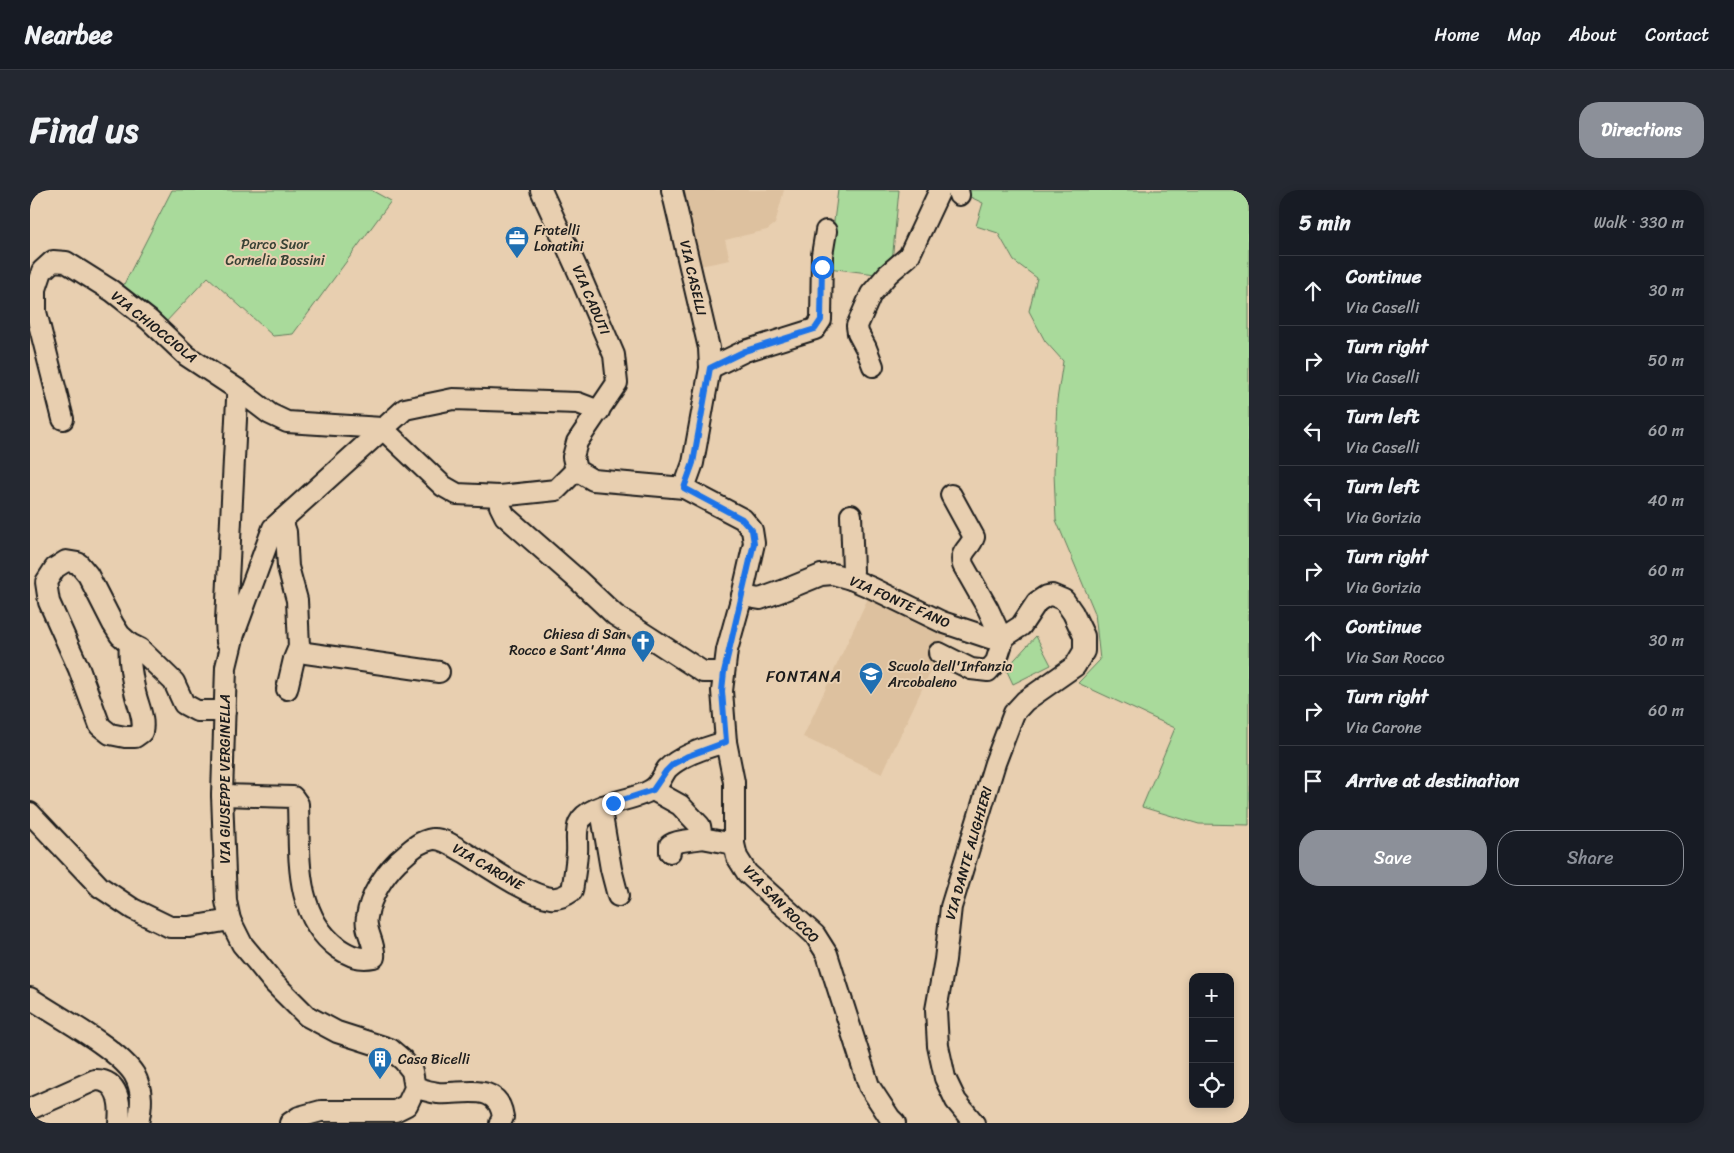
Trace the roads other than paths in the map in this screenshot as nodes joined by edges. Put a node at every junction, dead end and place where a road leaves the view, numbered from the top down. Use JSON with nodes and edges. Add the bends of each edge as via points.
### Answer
{"nodes":[{"id":1,"x":541,"y":190,"type":"edge"},
{"id":2,"x":672,"y":190,"type":"edge"},
{"id":3,"x":952,"y":192,"type":"edge"},
{"id":4,"x":826,"y":231,"type":"dead end"},
{"id":5,"x":873,"y":366,"type":"dead end"},
{"id":6,"x":710,"y":368,"type":"junction"},
{"id":7,"x":240,"y":391,"type":"junction"},
{"id":8,"x":599,"y":411,"type":"junction"},
{"id":9,"x":63,"y":419,"type":"dead end"},
{"id":10,"x":382,"y":428,"type":"junction"},
{"id":11,"x":576,"y":470,"type":"junction"},
{"id":12,"x":684,"y":488,"type":"junction"},
{"id":13,"x":951,"y":494,"type":"dead end"},
{"id":14,"x":499,"y":496,"type":"junction"},
{"id":15,"x":851,"y":515,"type":"dead end"},
{"id":16,"x":282,"y":520,"type":"junction"},
{"id":17,"x":851,"y":579,"type":"junction"},
{"id":18,"x":742,"y":596,"type":"junction"},
{"id":19,"x":1002,"y":637,"type":"junction"},
{"id":20,"x":130,"y":644,"type":"junction"},
{"id":21,"x":299,"y":647,"type":"junction"},
{"id":22,"x":939,"y":653,"type":"dead end"},
{"id":23,"x":228,"y":656,"type":"junction"},
{"id":24,"x":439,"y":672,"type":"dead end"},
{"id":25,"x":724,"y":672,"type":"junction"},
{"id":26,"x":287,"y":689,"type":"dead end"},
{"id":27,"x":226,"y":711,"type":"junction"},
{"id":28,"x":726,"y":742,"type":"junction"},
{"id":29,"x":653,"y":790,"type":"junction"},
{"id":30,"x":222,"y":795,"type":"junction"},
{"id":31,"x":603,"y":806,"type":"junction"},
{"id":32,"x":30,"y":813,"type":"edge"},
{"id":33,"x":702,"y":838,"type":"junction"},
{"id":34,"x":734,"y":844,"type":"junction"},
{"id":35,"x":670,"y":852,"type":"dead end"},
{"id":36,"x":618,"y":896,"type":"dead end"},
{"id":37,"x":230,"y":920,"type":"junction"},
{"id":38,"x":30,"y":998,"type":"edge"},
{"id":39,"x":415,"y":1088,"type":"junction"},
{"id":40,"x":30,"y":1110,"type":"edge"},
{"id":41,"x":119,"y":1123,"type":"edge"},
{"id":42,"x":138,"y":1123,"type":"edge"},
{"id":43,"x":290,"y":1123,"type":"edge"},
{"id":44,"x":500,"y":1123,"type":"edge"},
{"id":45,"x":895,"y":1123,"type":"edge"},
{"id":46,"x":974,"y":1123,"type":"edge"}],
"edges":[{"from":1,"to":8,"type":"street","name":"VIA CADUTI","via":[[614,355],[617,383]]},
{"from":2,"to":6,"type":"street","name":"VIA CASELLI","via":[[709,348]]},
{"from":3,"to":5,"type":"street","via":[[909,256],[871,294],[857,326]]},
{"from":4,"to":6,"type":"street","via":[[822,255],[821,320],[815,329],[745,351]]},
{"from":6,"to":12,"type":"street","name":"VIA CASELLI","via":[[693,463]]},
{"from":7,"to":9,"type":"street","name":"VIA CHIOCCIOLA","via":[[187,356],[112,291],[66,262],[53,261],[42,271],[36,290],[36,312]]},
{"from":7,"to":10,"type":"street","name":"VIA CHIOCCIOLA","via":[[270,414],[287,422]]},
{"from":7,"to":23,"type":"street","name":"VIA GIUSEPPE VERGINELLA","via":[[237,399],[226,621]]},
{"from":8,"to":10,"type":"street","name":"VIA GIUSEPPE VERGINELLA","via":[[578,403],[453,399],[405,409]]},
{"from":8,"to":11,"type":"street","name":"VIA CADUTI","via":[[577,442],[572,458]]},
{"from":10,"to":14,"type":"street","via":[[443,486],[457,494]]},
{"from":10,"to":16,"type":"street","name":"VIA GIUSEPPE VERGINELLA"},
{"from":11,"to":12,"type":"street","via":[[593,480]]},
{"from":11,"to":14,"type":"street","via":[[556,490]]},
{"from":12,"to":18,"type":"street","name":"VIA SAN ROCCO","via":[[742,519],[752,530],[754,543]]},
{"from":13,"to":19,"type":"street","via":[[974,537],[961,558]]},
{"from":14,"to":25,"type":"street","via":[[505,516],[615,616],[704,672]]},
{"from":15,"to":17,"type":"street"},
{"from":16,"to":21,"type":"street","via":[[296,600]]},
{"from":16,"to":23,"type":"street","name":"VIA GIUSEPPE VERGINELLA","via":[[274,528]]},
{"from":17,"to":18,"type":"street","name":"VIA FONTE FANO","via":[[833,574],[820,575],[760,599]]},
{"from":17,"to":19,"type":"street","name":"VIA FONTE FANO","via":[[942,622],[990,638]]},
{"from":18,"to":25,"type":"street","name":"VIA SAN ROCCO"},
{"from":19,"to":22,"type":"street","via":[[996,662],[988,671],[971,669]]},
{"from":19,"to":46,"type":"street","name":"VIA DANTE ALIGHIERI","via":[[1021,626],[1037,602],[1052,595],[1064,600],[1074,613],[1084,636],[1084,652],[1075,666],[1025,701],[1014,714],[992,772],[951,907],[936,1010],[938,1046],[948,1086]]},
{"from":20,"to":20,"type":"street","via":[[120,635],[88,575],[78,563],[66,561],[54,568],[46,582],[49,602],[100,726],[110,734],[125,737],[142,732],[144,723],[135,693]]},
{"from":20,"to":27,"type":"street","via":[[140,649],[174,682],[184,704],[197,711]]},
{"from":21,"to":24,"type":"street","via":[[306,653]]},
{"from":21,"to":26,"type":"street"},
{"from":23,"to":27,"type":"street","name":"VIA GIUSEPPE VERGINELLA"},
{"from":25,"to":28,"type":"street","name":"VIA SAN ROCCO","via":[[722,691]]},
{"from":27,"to":30,"type":"street","name":"VIA GIUSEPPE VERGINELLA"},
{"from":28,"to":29,"type":"street","via":[[673,764]]},
{"from":28,"to":34,"type":"street","name":"VIA SAN ROCCO","via":[[734,782]]},
{"from":29,"to":31,"type":"street","name":"VIA CARONE"},
{"from":29,"to":33,"type":"street","via":[[680,805],[700,826]]},
{"from":30,"to":31,"type":"street","name":"VIA CARONE","via":[[292,797],[298,804],[301,880],[306,903],[319,929],[333,944],[349,956],[364,959],[374,957],[375,952],[366,918],[374,895],[389,870],[421,842],[435,839],[452,845],[531,892],[551,898],[564,897],[572,891],[580,822]]},
{"from":30,"to":37,"type":"street","name":"VIA GIUSEPPE VERGINELLA","via":[[226,901]]},
{"from":31,"to":36,"type":"street","via":[[602,816]]},
{"from":32,"to":37,"type":"street","via":[[100,887],[133,909],[170,927]]},
{"from":33,"to":34,"type":"street"},
{"from":33,"to":35,"type":"street","via":[[677,840],[670,844]]},
{"from":34,"to":45,"type":"street","name":"VIA SAN ROCCO","via":[[737,857],[747,873],[815,935],[827,954],[869,1086]]},
{"from":37,"to":39,"type":"street","name":"VIA GIUSEPPE VERGINELLA","via":[[242,944],[307,1016],[337,1032],[390,1049],[412,1071]]},
{"from":38,"to":42,"type":"street","via":[[125,1063],[140,1088],[142,1106]]},
{"from":39,"to":43,"type":"street","via":[[407,1105],[395,1111],[321,1111]]},
{"from":39,"to":44,"type":"street","via":[[438,1093],[481,1092],[494,1096],[502,1108]]},
{"from":40,"to":41,"type":"street","via":[[96,1080],[105,1080],[118,1096]]}]}
